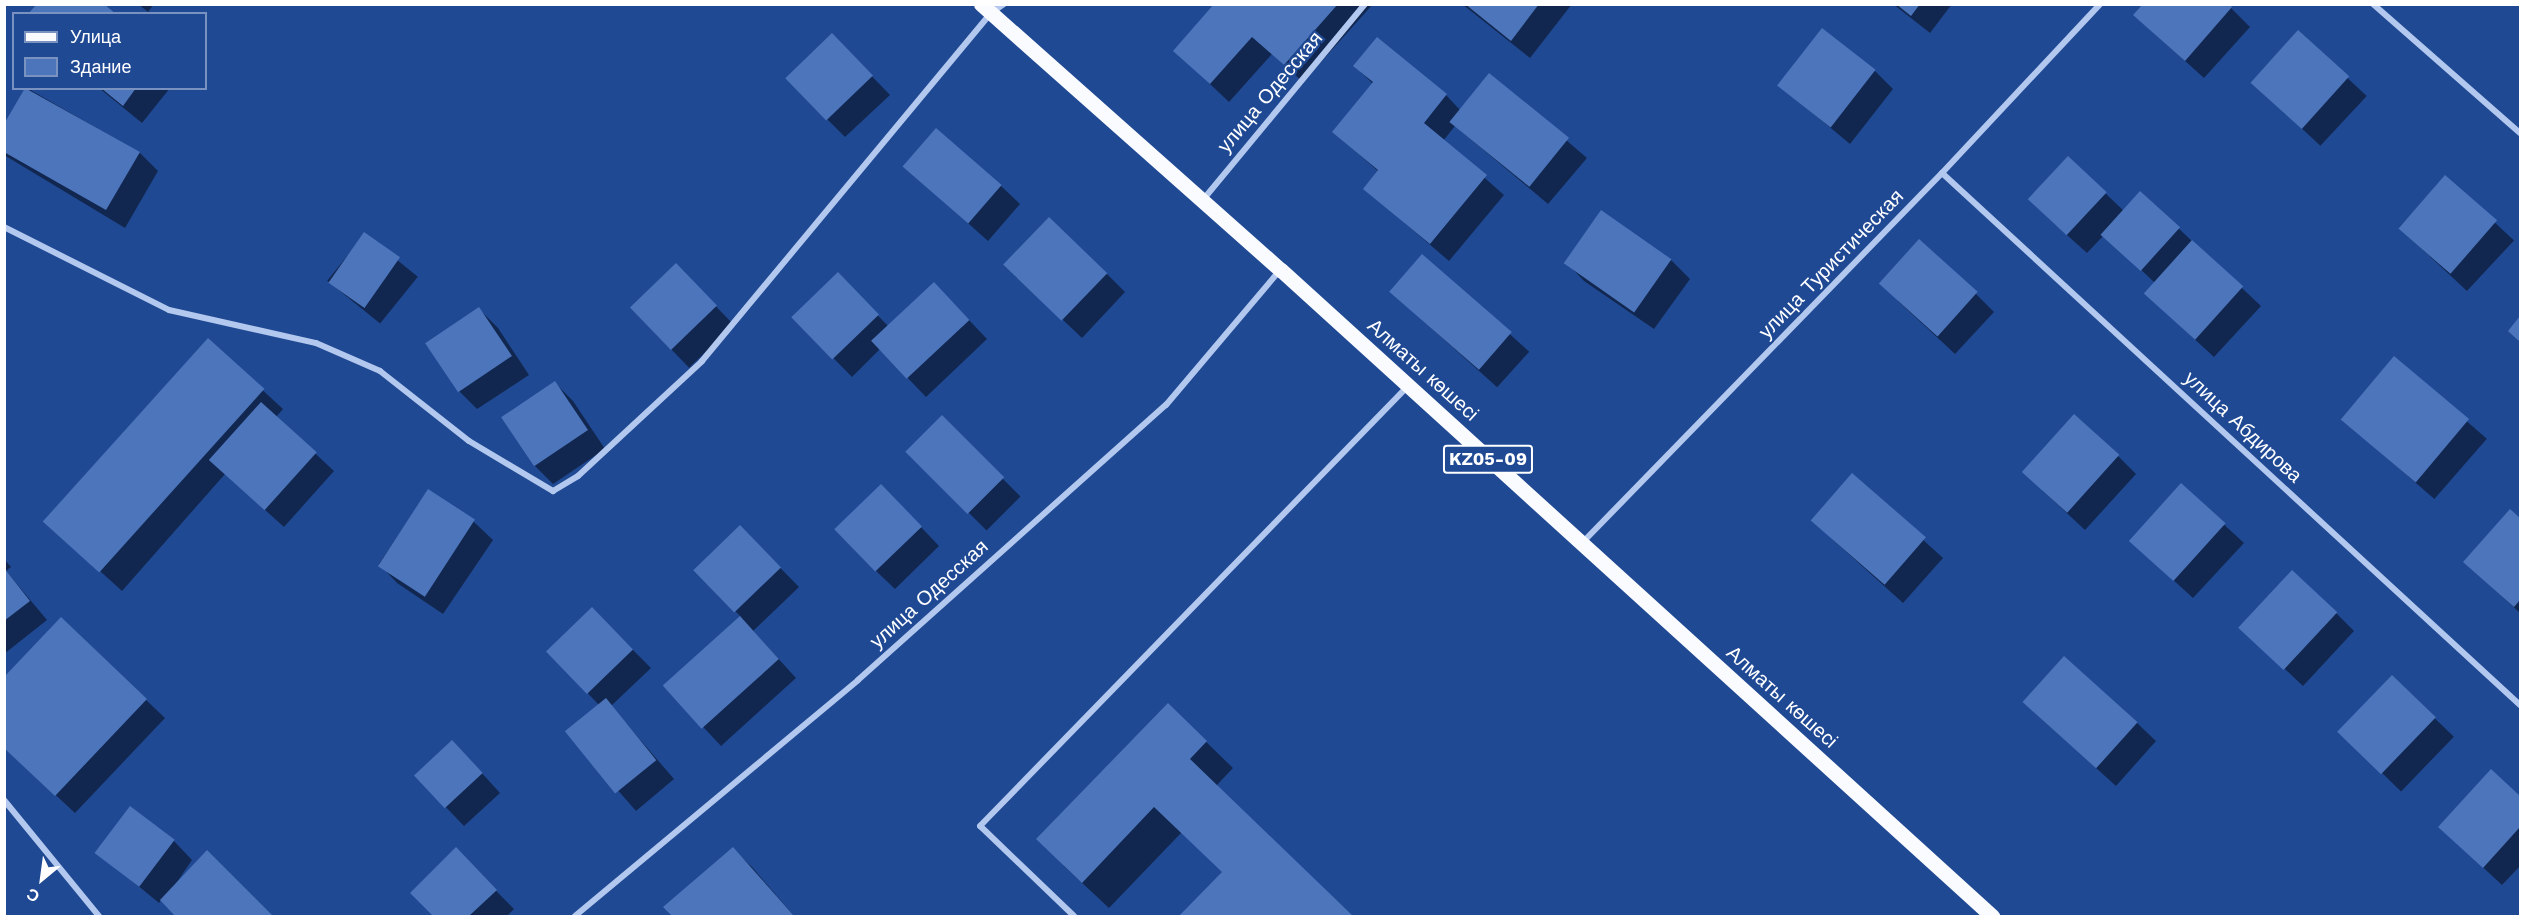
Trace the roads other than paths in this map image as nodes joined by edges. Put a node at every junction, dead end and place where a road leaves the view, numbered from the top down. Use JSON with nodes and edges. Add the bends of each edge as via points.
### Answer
{"nodes":[{"id":1,"x":1365,"y":4,"type":"edge"},
{"id":2,"x":2100,"y":4,"type":"edge"},
{"id":3,"x":2373,"y":4,"type":"edge"},
{"id":4,"x":992,"y":8,"type":"edge"},
{"id":5,"x":2520,"y":133,"type":"edge"},
{"id":6,"x":1942,"y":173,"type":"junction"},
{"id":7,"x":1202,"y":201,"type":"junction"},
{"id":8,"x":4,"y":227,"type":"edge"},
{"id":9,"x":1281,"y":270,"type":"junction"},
{"id":10,"x":1408,"y":386,"type":"junction"},
{"id":11,"x":1581,"y":544,"type":"junction"},
{"id":12,"x":2520,"y":705,"type":"edge"},
{"id":13,"x":4,"y":800,"type":"edge"},
{"id":14,"x":99,"y":916,"type":"edge"},
{"id":15,"x":575,"y":916,"type":"edge"},
{"id":16,"x":1074,"y":916,"type":"edge"},
{"id":17,"x":1992,"y":916,"type":"edge"}],
"edges":[{"from":1,"to":7,"type":"street","name":"улица Одесская"},
{"from":2,"to":6,"type":"street","name":"улица Туристическая"},
{"from":3,"to":5,"type":"street"},
{"from":4,"to":7,"type":"main road","name":"Алматы көшесі","number":"KZ05-09"},
{"from":4,"to":8,"type":"street","via":[[702,361],[578,476],[553,491],[469,441],[380,371],[316,343],[169,310]]},
{"from":6,"to":11,"type":"street","name":"улица Туристическая"},
{"from":6,"to":12,"type":"street","name":"улица Абдирова"},
{"from":7,"to":9,"type":"main road","name":"Алматы көшесі","number":"KZ05-09"},
{"from":9,"to":10,"type":"main road","name":"Алматы көшесі","number":"KZ05-09"},
{"from":9,"to":15,"type":"street","name":"улица Одесская","via":[[1166,405],[858,680]]},
{"from":10,"to":11,"type":"main road","name":"Алматы көшесі","number":"KZ05-09"},
{"from":10,"to":16,"type":"street","via":[[980,826]]},
{"from":11,"to":17,"type":"main road","name":"Алматы көшесі","number":"KZ05-09"},
{"from":13,"to":14,"type":"street"}]}
